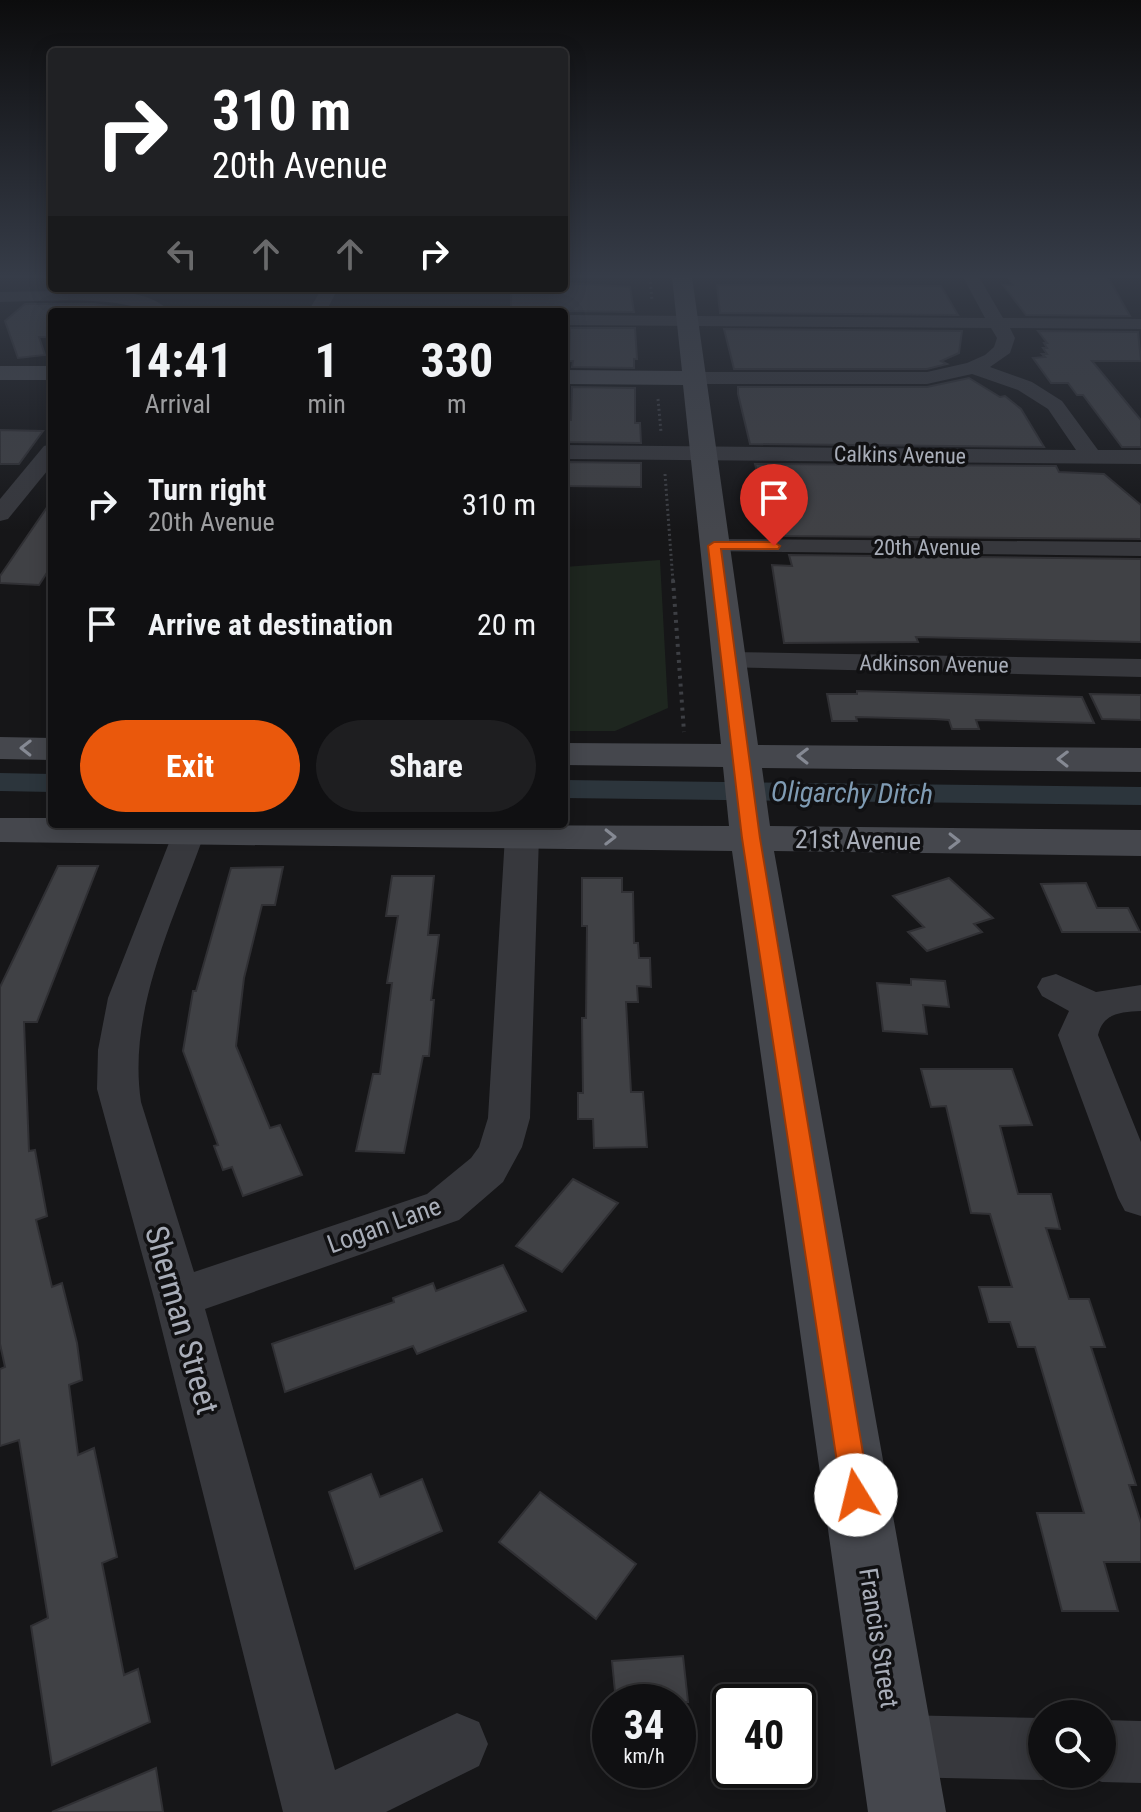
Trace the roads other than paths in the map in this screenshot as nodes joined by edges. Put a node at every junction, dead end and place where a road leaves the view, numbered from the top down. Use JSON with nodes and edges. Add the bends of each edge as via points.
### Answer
{"nodes":[{"id":1,"x":692,"y":362,"type":"edge"},
{"id":2,"x":987,"y":362,"type":"edge"},
{"id":3,"x":973,"y":368,"type":"junction"},
{"id":4,"x":0,"y":373,"type":"edge"},
{"id":5,"x":48,"y":373,"type":"edge"},
{"id":6,"x":568,"y":377,"type":"edge"},
{"id":7,"x":694,"y":378,"type":"junction"},
{"id":8,"x":568,"y":452,"type":"edge"},
{"id":9,"x":703,"y":453,"type":"junction"},
{"id":10,"x":48,"y":456,"type":"edge"},
{"id":11,"x":1091,"y":456,"type":"junction"},
{"id":12,"x":1141,"y":457,"type":"edge"},
{"id":13,"x":0,"y":474,"type":"edge"},
{"id":14,"x":33,"y":474,"type":"junction"},
{"id":15,"x":0,"y":514,"type":"edge"},
{"id":16,"x":714,"y":546,"type":"junction"},
{"id":17,"x":1141,"y":549,"type":"edge"},
{"id":18,"x":728,"y":661,"type":"junction"},
{"id":19,"x":1141,"y":668,"type":"edge"},
{"id":20,"x":0,"y":748,"type":"edge"},
{"id":21,"x":48,"y":749,"type":"edge"},
{"id":22,"x":568,"y":755,"type":"edge"},
{"id":23,"x":1141,"y":760,"type":"edge"},
{"id":24,"x":745,"y":795,"type":"junction"},
{"id":25,"x":566,"y":828,"type":"edge"},
{"id":26,"x":568,"y":828,"type":"edge"},
{"id":27,"x":0,"y":830,"type":"edge"},
{"id":28,"x":188,"y":832,"type":"junction"},
{"id":29,"x":522,"y":836,"type":"junction"},
{"id":30,"x":1141,"y":843,"type":"edge"},
{"id":31,"x":1056,"y":987,"type":"dead end"},
{"id":32,"x":1141,"y":998,"type":"edge"},
{"id":33,"x":1093,"y":1007,"type":"junction"},
{"id":34,"x":1141,"y":1198,"type":"edge"},
{"id":35,"x":178,"y":1298,"type":"junction"},
{"id":36,"x":457,"y":1744,"type":"dead end"},
{"id":37,"x":896,"y":1746,"type":"junction"},
{"id":38,"x":1028,"y":1749,"type":"edge"},
{"id":39,"x":1116,"y":1751,"type":"edge"},
{"id":40,"x":1141,"y":1752,"type":"edge"},
{"id":41,"x":316,"y":1812,"type":"edge"},
{"id":42,"x":907,"y":1812,"type":"edge"}],
"edges":[{"from":1,"to":7,"type":"street","name":"Francis Street"},
{"from":2,"to":3,"type":"street"},
{"from":3,"to":7,"type":"street","via":[[902,380]]},
{"from":3,"to":11,"type":"street","via":[[1025,386],[1055,405]]},
{"from":4,"to":5,"type":"street"},
{"from":6,"to":7,"type":"street"},
{"from":7,"to":9,"type":"street","name":"Francis Street"},
{"from":8,"to":9,"type":"street","name":"Calkins Avenue"},
{"from":9,"to":11,"type":"street","name":"Calkins Avenue"},
{"from":9,"to":16,"type":"street","name":"Francis Street"},
{"from":10,"to":14,"type":"street"},
{"from":11,"to":12,"type":"street","name":"Calkins Avenue"},
{"from":13,"to":14,"type":"street"},
{"from":14,"to":15,"type":"street"},
{"from":16,"to":17,"type":"street","name":"20th Avenue"},
{"from":16,"to":18,"type":"street","name":"Francis Street"},
{"from":18,"to":19,"type":"street","name":"Adkinson Avenue"},
{"from":18,"to":24,"type":"street","name":"Francis Street"},
{"from":21,"to":20,"type":"street","one_way":true},
{"from":22,"to":24,"type":"street","name":"21st Avenue"},
{"from":23,"to":24,"type":"street","name":"21st Avenue","one_way":true},
{"from":26,"to":24,"type":"street","name":"21st Avenue","one_way":true},
{"from":24,"to":30,"type":"street","name":"21st Avenue","one_way":true},
{"from":24,"to":37,"type":"street","name":"Francis Street"},
{"from":29,"to":25,"type":"street","name":"21st Avenue","one_way":true},
{"from":27,"to":28,"type":"street","name":"21st Avenue"},
{"from":28,"to":29,"type":"street","name":"21st Avenue"},
{"from":28,"to":35,"type":"street","name":"Sherman Street","via":[[127,998],[116,1053],[120,1102]]},
{"from":29,"to":35,"type":"street","name":"Logan Lane","via":[[509,1118],[505,1141],[492,1165],[473,1187],[443,1207]]},
{"from":31,"to":33,"type":"street"},
{"from":32,"to":33,"type":"street","via":[[1118,998]]},
{"from":33,"to":34,"type":"street","via":[[1079,1024],[1078,1035]]},
{"from":35,"to":41,"type":"street","name":"Sherman Street"},
{"from":36,"to":41,"type":"street"},
{"from":37,"to":38,"type":"street"},
{"from":37,"to":42,"type":"street","name":"Francis Street"},
{"from":39,"to":40,"type":"street"}]}
